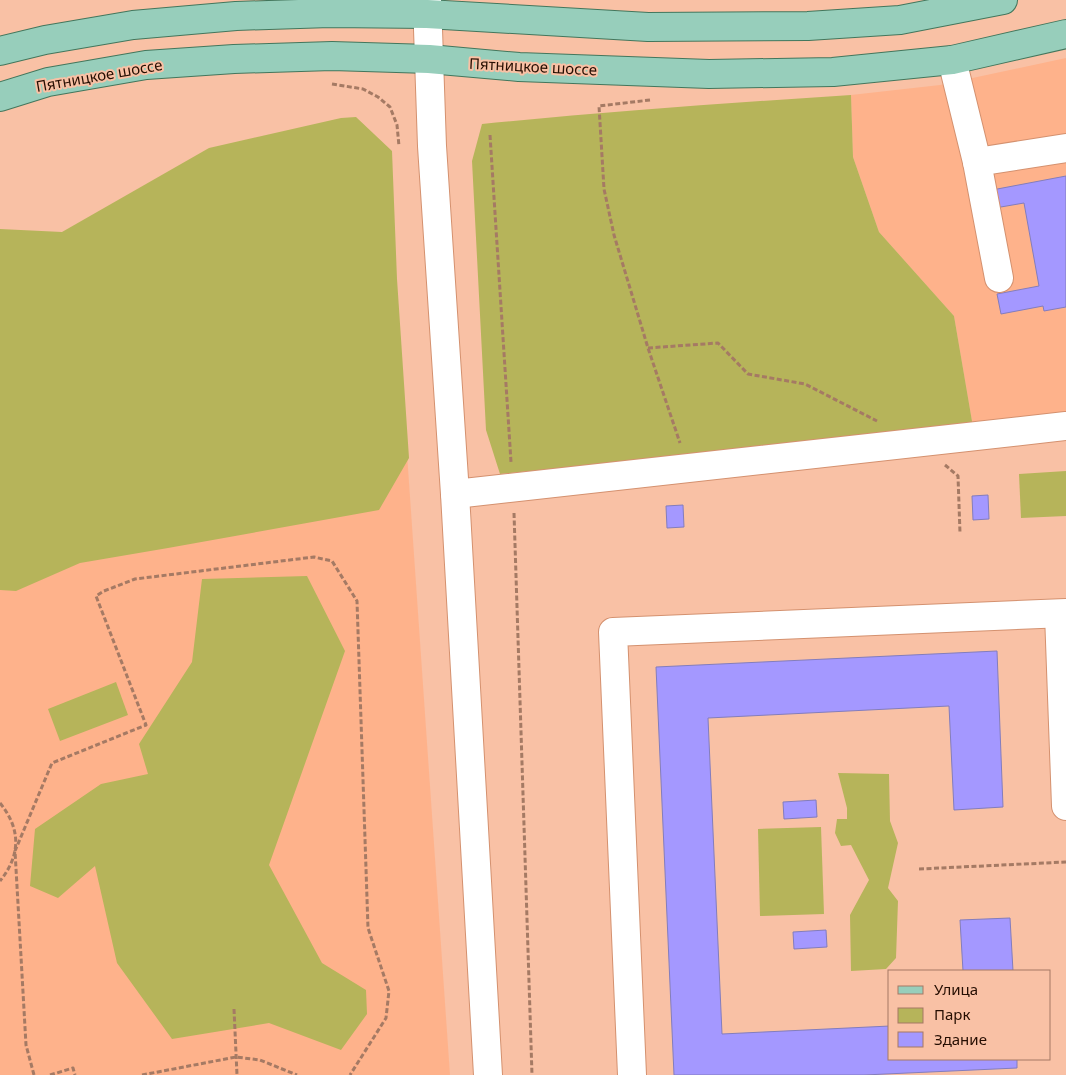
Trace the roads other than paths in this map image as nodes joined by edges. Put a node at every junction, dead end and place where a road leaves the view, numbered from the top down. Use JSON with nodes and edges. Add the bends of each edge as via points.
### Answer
{"nodes":[{"id":1,"x":1002,"y":0,"type":"edge"},
{"id":2,"x":427,"y":7,"type":"edge"},
{"id":3,"x":1066,"y":34,"type":"edge"},
{"id":4,"x":0,"y":51,"type":"edge"},
{"id":5,"x":429,"y":59,"type":"junction"},
{"id":6,"x":952,"y":60,"type":"junction"},
{"id":7,"x":0,"y":97,"type":"edge"},
{"id":8,"x":1066,"y":148,"type":"edge"},
{"id":9,"x":977,"y":162,"type":"junction"},
{"id":10,"x":998,"y":278,"type":"dead end"},
{"id":11,"x":1066,"y":426,"type":"edge"},
{"id":12,"x":455,"y":494,"type":"junction"},
{"id":13,"x":1062,"y":614,"type":"edge"},
{"id":14,"x":1066,"y":806,"type":"edge"},
{"id":15,"x":488,"y":1075,"type":"edge"},
{"id":16,"x":632,"y":1075,"type":"edge"}],
"edges":[{"from":1,"to":2,"type":"main road","via":[[900,20],[808,26],[648,27]]},
{"from":2,"to":4,"type":"main road","via":[[160,22],[44,40]]},
{"from":2,"to":5,"type":"street"},
{"from":3,"to":6,"type":"main road","name":"Пятницкое шоссе"},
{"from":5,"to":6,"type":"main road","name":"Пятницкое шоссе","via":[[519,67],[709,74],[833,72]]},
{"from":5,"to":7,"type":"main road","name":"Пятницкое шоссе","via":[[332,56],[146,65],[48,82]]},
{"from":5,"to":12,"type":"street"},
{"from":6,"to":9,"type":"street"},
{"from":8,"to":9,"type":"street"},
{"from":9,"to":10,"type":"street"},
{"from":11,"to":12,"type":"street"},
{"from":12,"to":15,"type":"street"},
{"from":13,"to":14,"type":"street"},
{"from":13,"to":16,"type":"street","via":[[613,632]]}]}
